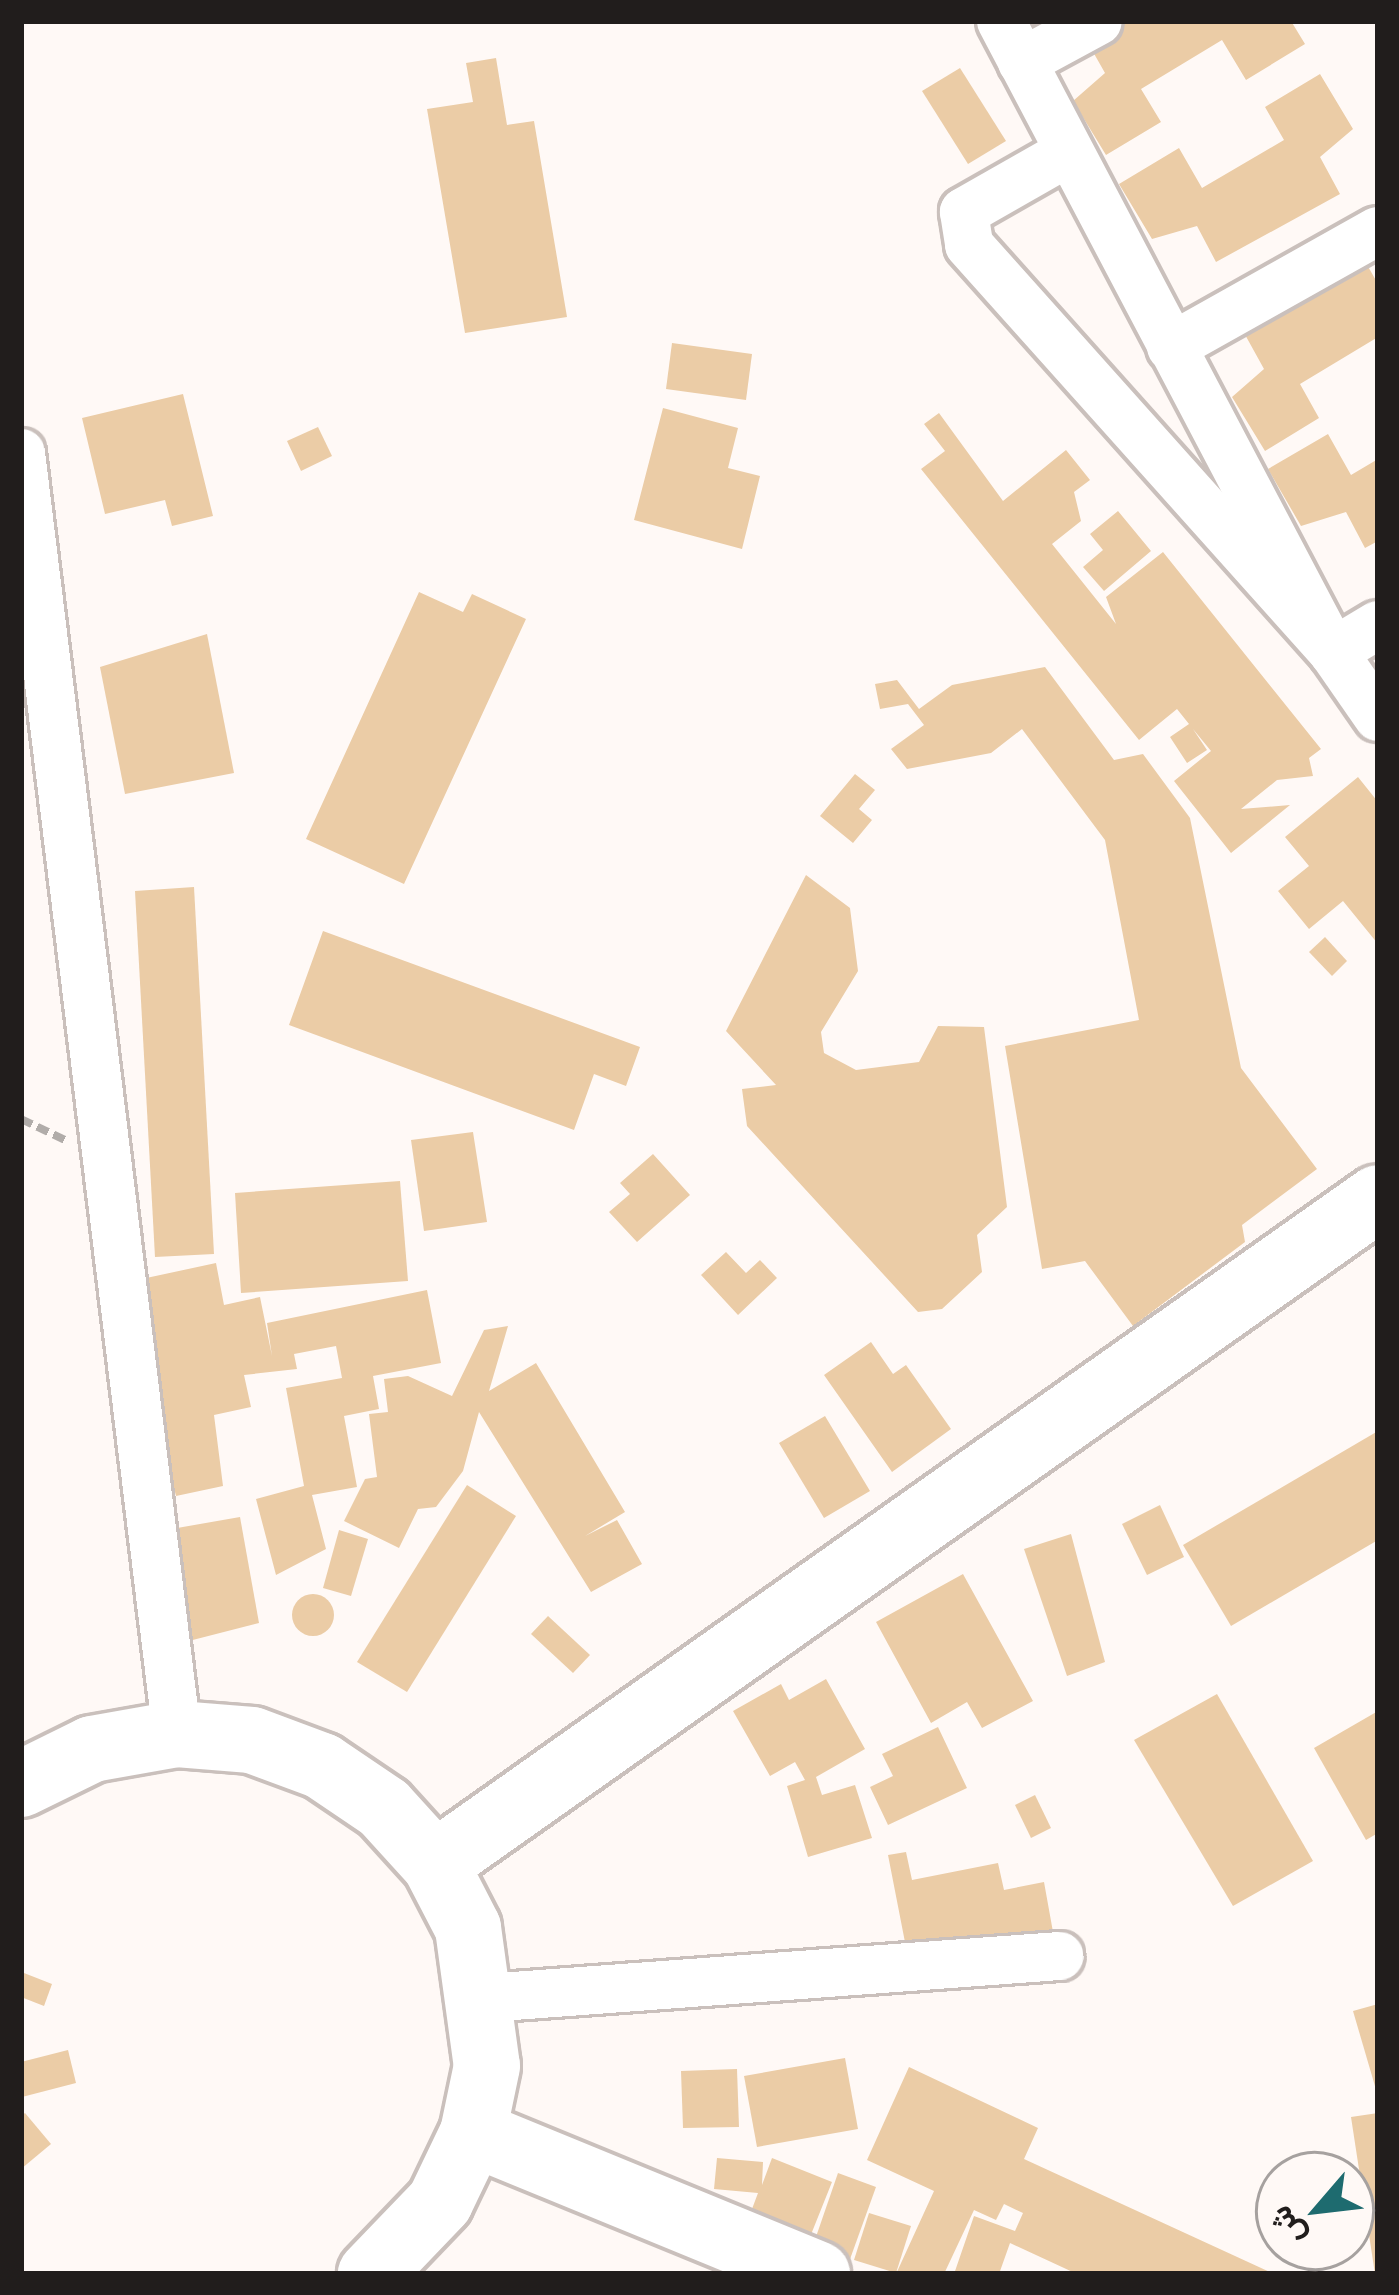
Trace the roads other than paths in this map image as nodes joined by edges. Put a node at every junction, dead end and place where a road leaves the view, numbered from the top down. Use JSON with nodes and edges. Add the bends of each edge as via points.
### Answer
{"nodes":[{"id":1,"x":1097,"y":21,"type":"edge"},
{"id":2,"x":1012,"y":42,"type":"edge"},
{"id":3,"x":1069,"y":152,"type":"junction"},
{"id":4,"x":1378,"y":231,"type":"edge"},
{"id":5,"x":1171,"y":347,"type":"junction"},
{"id":6,"x":21,"y":453,"type":"edge"},
{"id":7,"x":25,"y":526,"type":"edge"},
{"id":8,"x":1378,"y":625,"type":"edge"},
{"id":9,"x":1333,"y":652,"type":"junction"},
{"id":10,"x":1378,"y":717,"type":"edge"},
{"id":11,"x":1378,"y":1198,"type":"edge"},
{"id":12,"x":177,"y":1734,"type":"junction"},
{"id":13,"x":21,"y":1784,"type":"edge"},
{"id":14,"x":435,"y":1864,"type":"junction"},
{"id":15,"x":1059,"y":1956,"type":"dead end"},
{"id":16,"x":486,"y":1998,"type":"junction"},
{"id":17,"x":473,"y":2133,"type":"junction"},
{"id":18,"x":371,"y":2274,"type":"edge"},
{"id":19,"x":817,"y":2274,"type":"edge"}],
"edges":[{"from":1,"to":2,"type":"street"},
{"from":2,"to":3,"type":"street"},
{"from":3,"to":5,"type":"street"},
{"from":3,"to":9,"type":"street","via":[[964,212],[969,245]]},
{"from":4,"to":5,"type":"street"},
{"from":5,"to":9,"type":"street"},
{"from":6,"to":7,"type":"street"},
{"from":7,"to":12,"type":"street"},
{"from":8,"to":9,"type":"street"},
{"from":9,"to":10,"type":"street"},
{"from":11,"to":14,"type":"main road"},
{"from":12,"to":13,"type":"main road","via":[[92,1749]]},
{"from":12,"to":14,"type":"main road","via":[[252,1741],[322,1766],[384,1808]]},
{"from":14,"to":16,"type":"main road"},
{"from":15,"to":16,"type":"street"},
{"from":16,"to":17,"type":"main road"},
{"from":17,"to":18,"type":"main road","via":[[440,2203]]},
{"from":17,"to":19,"type":"main road"}]}
